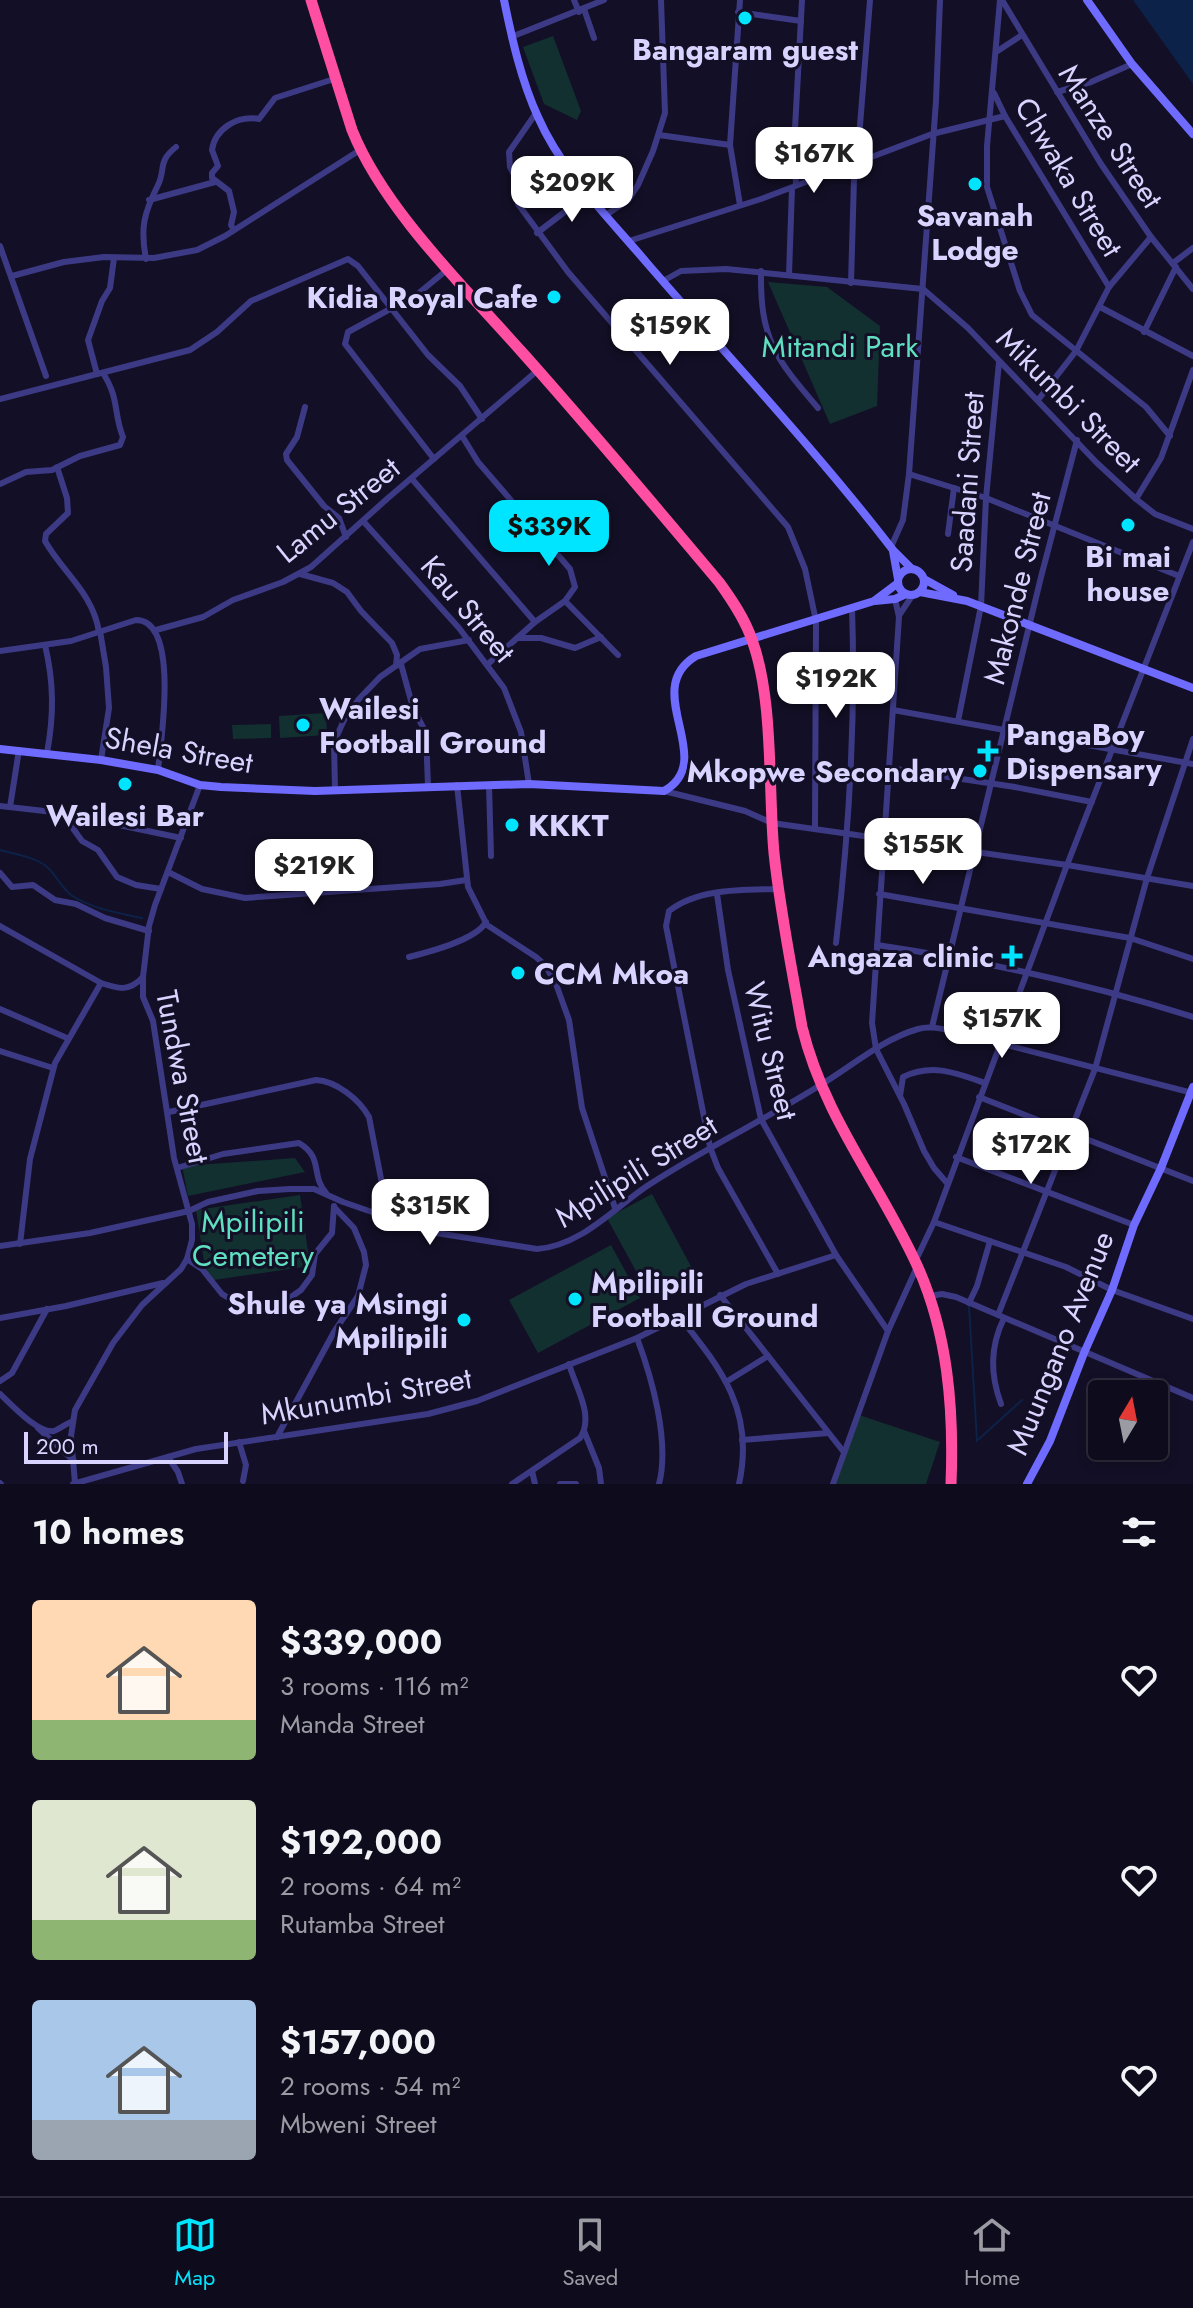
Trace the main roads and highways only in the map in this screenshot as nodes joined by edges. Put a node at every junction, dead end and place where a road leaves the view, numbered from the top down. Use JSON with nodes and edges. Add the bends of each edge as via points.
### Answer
{"nodes":[{"id":1,"x":311,"y":0,"type":"edge"},
{"id":2,"x":504,"y":0,"type":"edge"},
{"id":3,"x":1087,"y":0,"type":"edge"},
{"id":4,"x":1193,"y":134,"type":"edge"},
{"id":5,"x":892,"y":548,"type":"junction"},
{"id":6,"x":912,"y":569,"type":"junction"},
{"id":7,"x":924,"y":579,"type":"junction"},
{"id":8,"x":898,"y":581,"type":"junction"},
{"id":9,"x":913,"y":594,"type":"junction"},
{"id":10,"x":957,"y":598,"type":"junction"},
{"id":11,"x":874,"y":601,"type":"junction"},
{"id":12,"x":752,"y":640,"type":"junction"},
{"id":13,"x":1193,"y":688,"type":"edge"},
{"id":14,"x":0,"y":749,"type":"edge"},
{"id":15,"x":1192,"y":1091,"type":"edge"},
{"id":16,"x":951,"y":1484,"type":"edge"},
{"id":17,"x":1027,"y":1484,"type":"edge"}],
"edges":[{"from":1,"to":12,"type":"highway","via":[[360,150],[388,194],[719,582]]},
{"from":2,"to":5,"type":"main road","via":[[536,113],[562,159]]},
{"from":3,"to":4,"type":"main road","via":[[1132,64]]},
{"from":5,"to":6,"type":"main road"},
{"from":5,"to":8,"type":"main road"},
{"from":6,"to":7,"type":"main road"},
{"from":6,"to":8,"type":"main road","via":[[902,572]]},
{"from":7,"to":9,"type":"main road"},
{"from":7,"to":10,"type":"main road"},
{"from":8,"to":9,"type":"main road"},
{"from":8,"to":11,"type":"main road"},
{"from":9,"to":10,"type":"main road"},
{"from":9,"to":11,"type":"main road"},
{"from":10,"to":13,"type":"main road"},
{"from":11,"to":12,"type":"main road"},
{"from":12,"to":14,"type":"main road","name":"Shela Street","via":[[696,656],[676,675],[674,699],[684,767],[675,785],[664,791],[529,784],[335,790],[200,785],[158,770]]},
{"from":12,"to":16,"type":"highway","via":[[765,700],[779,889],[802,1027],[820,1086],[916,1264],[935,1318],[948,1374]]},
{"from":15,"to":17,"type":"main road","name":"Muungano Avenue","via":[[1050,1441]]}]}
